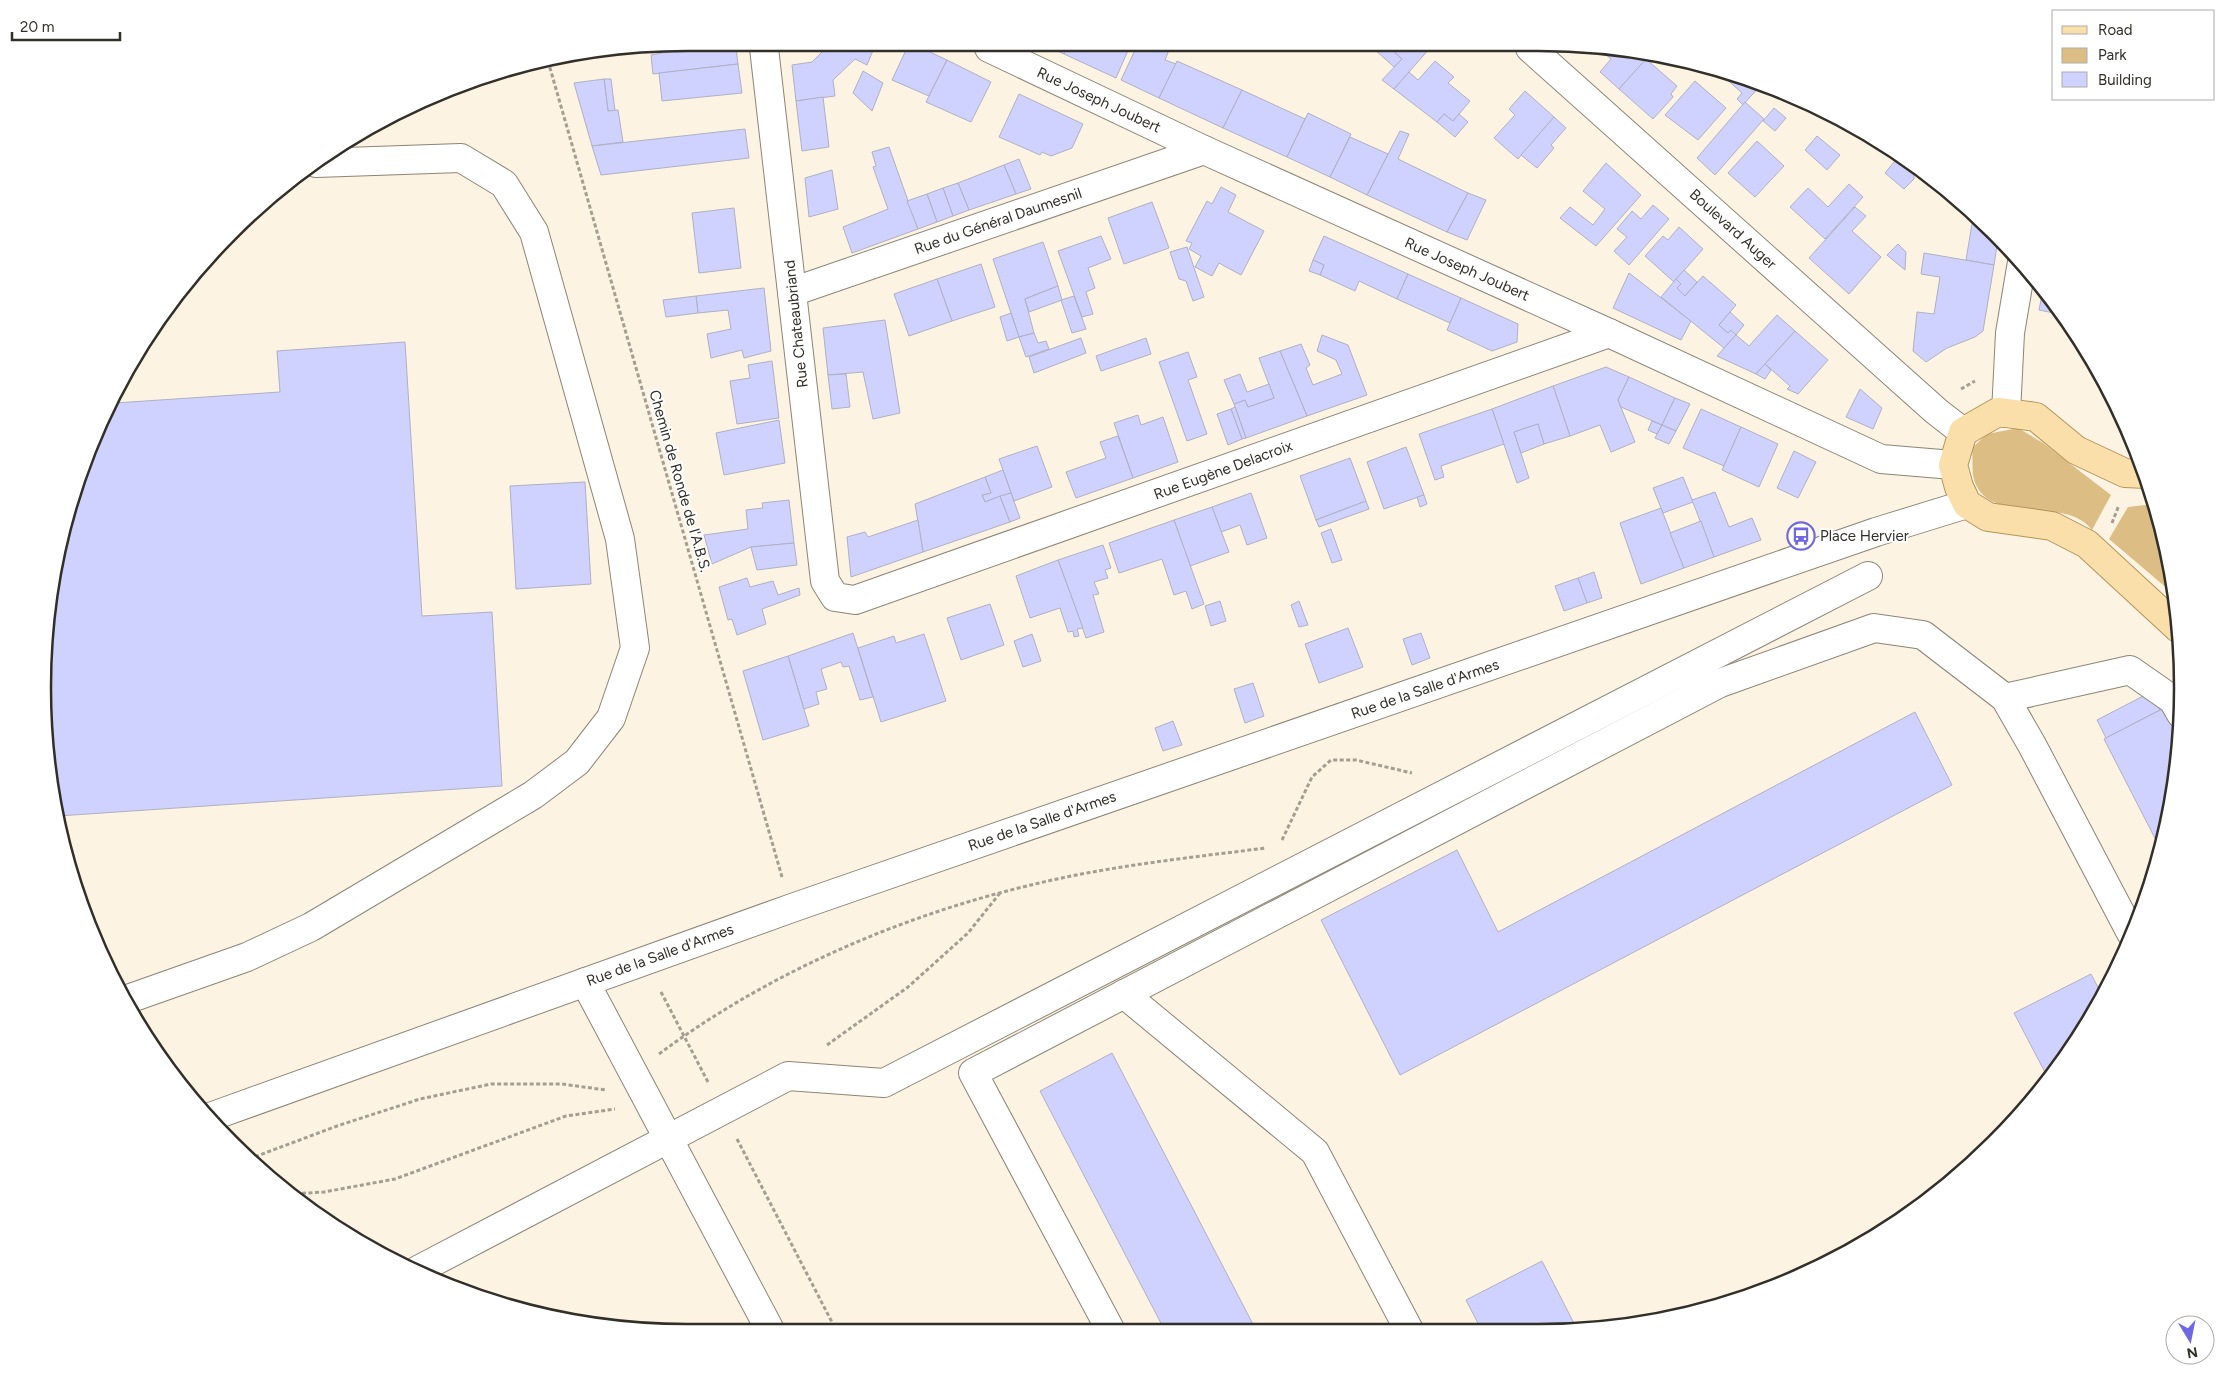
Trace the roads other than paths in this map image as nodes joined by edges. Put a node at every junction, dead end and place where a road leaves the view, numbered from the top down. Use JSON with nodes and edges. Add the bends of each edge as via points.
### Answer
{"nodes":[{"id":1,"x":764,"y":51,"type":"edge"},
{"id":2,"x":994,"y":51,"type":"edge"},
{"id":3,"x":1533,"y":51,"type":"edge"},
{"id":4,"x":1204,"y":150,"type":"junction"},
{"id":5,"x":328,"y":163,"type":"edge"},
{"id":6,"x":2020,"y":273,"type":"edge"},
{"id":7,"x":792,"y":292,"type":"junction"},
{"id":8,"x":1609,"y":333,"type":"junction"},
{"id":9,"x":2006,"y":414,"type":"junction"},
{"id":10,"x":1963,"y":432,"type":"junction"},
{"id":11,"x":1953,"y":465,"type":"junction"},
{"id":12,"x":2135,"y":474,"type":"edge"},
{"id":13,"x":1967,"y":504,"type":"junction"},
{"id":14,"x":1868,"y":576,"type":"dead end"},
{"id":15,"x":836,"y":597,"type":"joint"},
{"id":16,"x":2169,"y":619,"type":"edge"},
{"id":17,"x":2004,"y":698,"type":"junction"},
{"id":18,"x":2173,"y":701,"type":"edge"},
{"id":19,"x":2127,"y":926,"type":"edge"},
{"id":20,"x":585,"y":982,"type":"junction"},
{"id":21,"x":1124,"y":994,"type":"junction"},
{"id":22,"x":132,"y":998,"type":"edge"},
{"id":23,"x":216,"y":1115,"type":"edge"},
{"id":24,"x":668,"y":1139,"type":"junction"},
{"id":25,"x":425,"y":1266,"type":"edge"},
{"id":26,"x":767,"y":1324,"type":"edge"},
{"id":27,"x":1107,"y":1324,"type":"edge"},
{"id":28,"x":1406,"y":1324,"type":"edge"}],
"edges":[{"from":1,"to":7,"type":"street","name":"Rue Chateaubriand"},
{"from":2,"to":4,"type":"street","name":"Rue Joseph Joubert"},
{"from":3,"to":10,"type":"street","name":"Boulevard Auger"},
{"from":4,"to":7,"type":"street","name":"Rue du Général Daumesnil"},
{"from":4,"to":8,"type":"street","name":"Rue Joseph Joubert"},
{"from":5,"to":22,"type":"street","via":[[461,158],[504,184],[534,232],[542,260],[620,539],[635,648],[610,718],[577,762],[533,795],[311,928],[247,956]]},
{"from":6,"to":9,"type":"street","via":[[2010,333]]},
{"from":7,"to":15,"type":"street","name":"Rue Chateaubriand","via":[[825,581]]},
{"from":8,"to":11,"type":"street","name":"Rue Joseph Joubert","via":[[1880,459]]},
{"from":8,"to":15,"type":"street","name":"Rue Eugène Delacroix","via":[[855,600]]},
{"from":9,"to":10,"type":"main road","via":[[1998,412]]},
{"from":9,"to":12,"type":"main road","via":[[2036,417],[2076,450]]},
{"from":10,"to":11,"type":"main road"},
{"from":11,"to":13,"type":"main road"},
{"from":13,"to":16,"type":"main road","via":[[1988,517],[2052,526],[2087,544]]},
{"from":13,"to":20,"type":"street","name":"Rue de la Salle d'Armes","via":[[1876,532]]},
{"from":14,"to":24,"type":"street","via":[[884,1082],[788,1076]]},
{"from":17,"to":18,"type":"street","via":[[2130,670]]},
{"from":17,"to":19,"type":"street"},
{"from":17,"to":21,"type":"street","via":[[1923,635],[1874,628],[1720,683]]},
{"from":20,"to":23,"type":"street","name":"Rue de la Salle d'Armes"},
{"from":20,"to":24,"type":"street"},
{"from":21,"to":27,"type":"street","via":[[973,1073]]},
{"from":21,"to":28,"type":"street","via":[[1315,1152]]},
{"from":24,"to":25,"type":"street"},
{"from":24,"to":26,"type":"street"}]}
